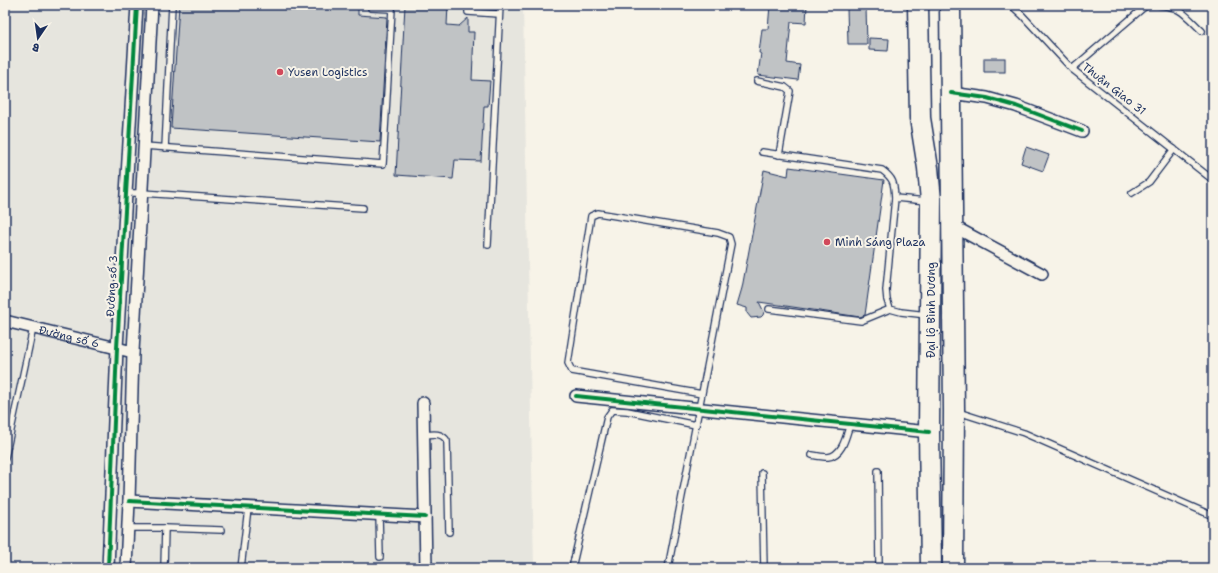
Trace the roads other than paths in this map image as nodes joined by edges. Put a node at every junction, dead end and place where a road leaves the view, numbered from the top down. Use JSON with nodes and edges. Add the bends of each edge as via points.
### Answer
{"nodes":[{"id":1,"x":137,"y":5,"type":"edge"},
{"id":2,"x":152,"y":5,"type":"edge"},
{"id":3,"x":172,"y":5,"type":"edge"},
{"id":4,"x":371,"y":5,"type":"edge"},
{"id":5,"x":468,"y":5,"type":"edge"},
{"id":6,"x":500,"y":5,"type":"edge"},
{"id":7,"x":918,"y":5,"type":"edge"},
{"id":8,"x":950,"y":5,"type":"edge"},
{"id":9,"x":1011,"y":5,"type":"edge"},
{"id":10,"x":1154,"y":5,"type":"edge"},
{"id":11,"x":1157,"y":5,"type":"edge"},
{"id":12,"x":499,"y":14,"type":"junction"},
{"id":13,"x":1202,"y":30,"type":"dead end"},
{"id":14,"x":1072,"y":69,"type":"junction"},
{"id":15,"x":757,"y":81,"type":"dead end"},
{"id":16,"x":952,"y":93,"type":"junction"},
{"id":17,"x":1082,"y":131,"type":"dead end"},
{"id":18,"x":144,"y":146,"type":"junction"},
{"id":19,"x":164,"y":148,"type":"junction"},
{"id":20,"x":1174,"y":149,"type":"junction"},
{"id":21,"x":762,"y":152,"type":"dead end"},
{"id":22,"x":779,"y":155,"type":"junction"},
{"id":23,"x":1213,"y":180,"type":"edge"},
{"id":24,"x":126,"y":193,"type":"junction"},
{"id":25,"x":142,"y":193,"type":"junction"},
{"id":26,"x":1132,"y":193,"type":"dead end"},
{"id":27,"x":895,"y":198,"type":"junction"},
{"id":28,"x":931,"y":201,"type":"junction"},
{"id":29,"x":363,"y":208,"type":"dead end"},
{"id":30,"x":953,"y":226,"type":"junction"},
{"id":31,"x":488,"y":245,"type":"dead end"},
{"id":32,"x":1042,"y":274,"type":"dead end"},
{"id":33,"x":768,"y":309,"type":"dead end"},
{"id":34,"x":890,"y":309,"type":"junction"},
{"id":35,"x":931,"y":316,"type":"junction"},
{"id":36,"x":5,"y":321,"type":"edge"},
{"id":37,"x":33,"y":328,"type":"junction"},
{"id":38,"x":117,"y":348,"type":"junction"},
{"id":39,"x":133,"y":352,"type":"junction"},
{"id":40,"x":702,"y":394,"type":"junction"},
{"id":41,"x":576,"y":396,"type":"dead end"},
{"id":42,"x":424,"y":403,"type":"dead end"},
{"id":43,"x":699,"y":408,"type":"junction"},
{"id":44,"x":954,"y":411,"type":"junction"},
{"id":45,"x":850,"y":424,"type":"junction"},
{"id":46,"x":696,"y":425,"type":"junction"},
{"id":47,"x":929,"y":432,"type":"junction"},
{"id":48,"x":424,"y":435,"type":"junction"},
{"id":49,"x":812,"y":455,"type":"dead end"},
{"id":50,"x":5,"y":458,"type":"edge"},
{"id":51,"x":878,"y":471,"type":"dead end"},
{"id":52,"x":762,"y":473,"type":"dead end"},
{"id":53,"x":129,"y":501,"type":"junction"},
{"id":54,"x":248,"y":508,"type":"junction"},
{"id":55,"x":379,"y":515,"type":"junction"},
{"id":56,"x":1213,"y":516,"type":"edge"},
{"id":57,"x":425,"y":517,"type":"junction"},
{"id":58,"x":127,"y":528,"type":"junction"},
{"id":59,"x":166,"y":528,"type":"junction"},
{"id":60,"x":221,"y":530,"type":"dead end"},
{"id":61,"x":449,"y":532,"type":"dead end"},
{"id":62,"x":380,"y":557,"type":"dead end"},
{"id":63,"x":108,"y":568,"type":"edge"},
{"id":64,"x":126,"y":568,"type":"edge"},
{"id":65,"x":164,"y":568,"type":"edge"},
{"id":66,"x":241,"y":568,"type":"edge"},
{"id":67,"x":426,"y":568,"type":"edge"},
{"id":68,"x":572,"y":568,"type":"edge"},
{"id":69,"x":668,"y":568,"type":"edge"},
{"id":70,"x":764,"y":568,"type":"edge"},
{"id":71,"x":879,"y":568,"type":"edge"},
{"id":72,"x":931,"y":568,"type":"edge"},
{"id":73,"x":953,"y":568,"type":"edge"}],
"edges":[{"from":1,"to":24,"type":"street","name":"Đường số 3"},
{"from":2,"to":18,"type":"street"},
{"from":3,"to":19,"type":"lane"},
{"from":4,"to":19,"type":"lane","via":[[371,8],[392,9],[383,164]]},
{"from":5,"to":12,"type":"lane","via":[[468,12]]},
{"from":6,"to":12,"type":"lane"},
{"from":7,"to":28,"type":"highway","name":"Đại lộ Bình Dương","via":[[920,118]]},
{"from":8,"to":16,"type":"highway","name":"Đại lộ Bình Dương"},
{"from":9,"to":14,"type":"lane","name":"Thuận Giao 31"},
{"from":10,"to":14,"type":"lane","via":[[1142,9]]},
{"from":11,"to":13,"type":"lane","via":[[1179,9]]},
{"from":12,"to":31,"type":"lane"},
{"from":14,"to":20,"type":"lane","name":"Thuận Giao 31"},
{"from":15,"to":22,"type":"lane","via":[[785,87],[790,91]]},
{"from":16,"to":17,"type":"street","via":[[987,98],[1016,106]]},
{"from":16,"to":30,"type":"highway","name":"Đại lộ Bình Dương"},
{"from":18,"to":19,"type":"lane"},
{"from":18,"to":25,"type":"street"},
{"from":20,"to":23,"type":"lane","name":"Thuận Giao 31"},
{"from":20,"to":26,"type":"lane","via":[[1149,182]]},
{"from":21,"to":22,"type":"lane"},
{"from":22,"to":27,"type":"lane","via":[[882,170],[892,177]]},
{"from":24,"to":25,"type":"lane"},
{"from":24,"to":38,"type":"street","name":"Đường số 3"},
{"from":25,"to":29,"type":"lane"},
{"from":25,"to":39,"type":"street"},
{"from":27,"to":28,"type":"lane"},
{"from":27,"to":34,"type":"lane","via":[[886,290]]},
{"from":28,"to":35,"type":"highway","name":"Đại lộ Bình Dương"},
{"from":30,"to":32,"type":"street"},
{"from":30,"to":44,"type":"highway","name":"Đại lộ Bình Dương"},
{"from":33,"to":34,"type":"lane","via":[[861,321]]},
{"from":34,"to":35,"type":"lane"},
{"from":35,"to":47,"type":"highway","name":"Đại lộ Bình Dương"},
{"from":36,"to":37,"type":"street","name":"Đường số 6"},
{"from":37,"to":38,"type":"street","name":"Đường số 6"},
{"from":37,"to":50,"type":"lane"},
{"from":38,"to":39,"type":"street","name":"Đường số 6"},
{"from":38,"to":63,"type":"street","name":"Đường số 3"},
{"from":39,"to":53,"type":"street"},
{"from":40,"to":40,"type":"lane","via":[[731,244],[729,237],[598,213],[591,216],[568,363],[572,371]]},
{"from":40,"to":43,"type":"lane"},
{"from":41,"to":43,"type":"street"},
{"from":42,"to":48,"type":"street"},
{"from":43,"to":45,"type":"street"},
{"from":43,"to":46,"type":"lane"},
{"from":44,"to":56,"type":"lane","via":[[1024,433]]},
{"from":44,"to":73,"type":"highway","name":"Đại lộ Bình Dương"},
{"from":45,"to":47,"type":"street"},
{"from":45,"to":49,"type":"lane","via":[[842,447],[836,455]]},
{"from":46,"to":68,"type":"lane","via":[[612,410],[607,416]]},
{"from":46,"to":69,"type":"lane"},
{"from":47,"to":72,"type":"highway","name":"Đại lộ Bình Dương"},
{"from":48,"to":57,"type":"street"},
{"from":48,"to":61,"type":"lane","via":[[441,435],[446,441]]},
{"from":51,"to":71,"type":"lane"},
{"from":52,"to":70,"type":"lane"},
{"from":53,"to":54,"type":"street"},
{"from":53,"to":58,"type":"street"},
{"from":54,"to":55,"type":"street"},
{"from":54,"to":66,"type":"lane"},
{"from":55,"to":57,"type":"street"},
{"from":55,"to":62,"type":"lane"},
{"from":57,"to":67,"type":"street"},
{"from":58,"to":59,"type":"lane"},
{"from":58,"to":64,"type":"street"},
{"from":59,"to":60,"type":"lane"},
{"from":59,"to":65,"type":"lane"}]}
